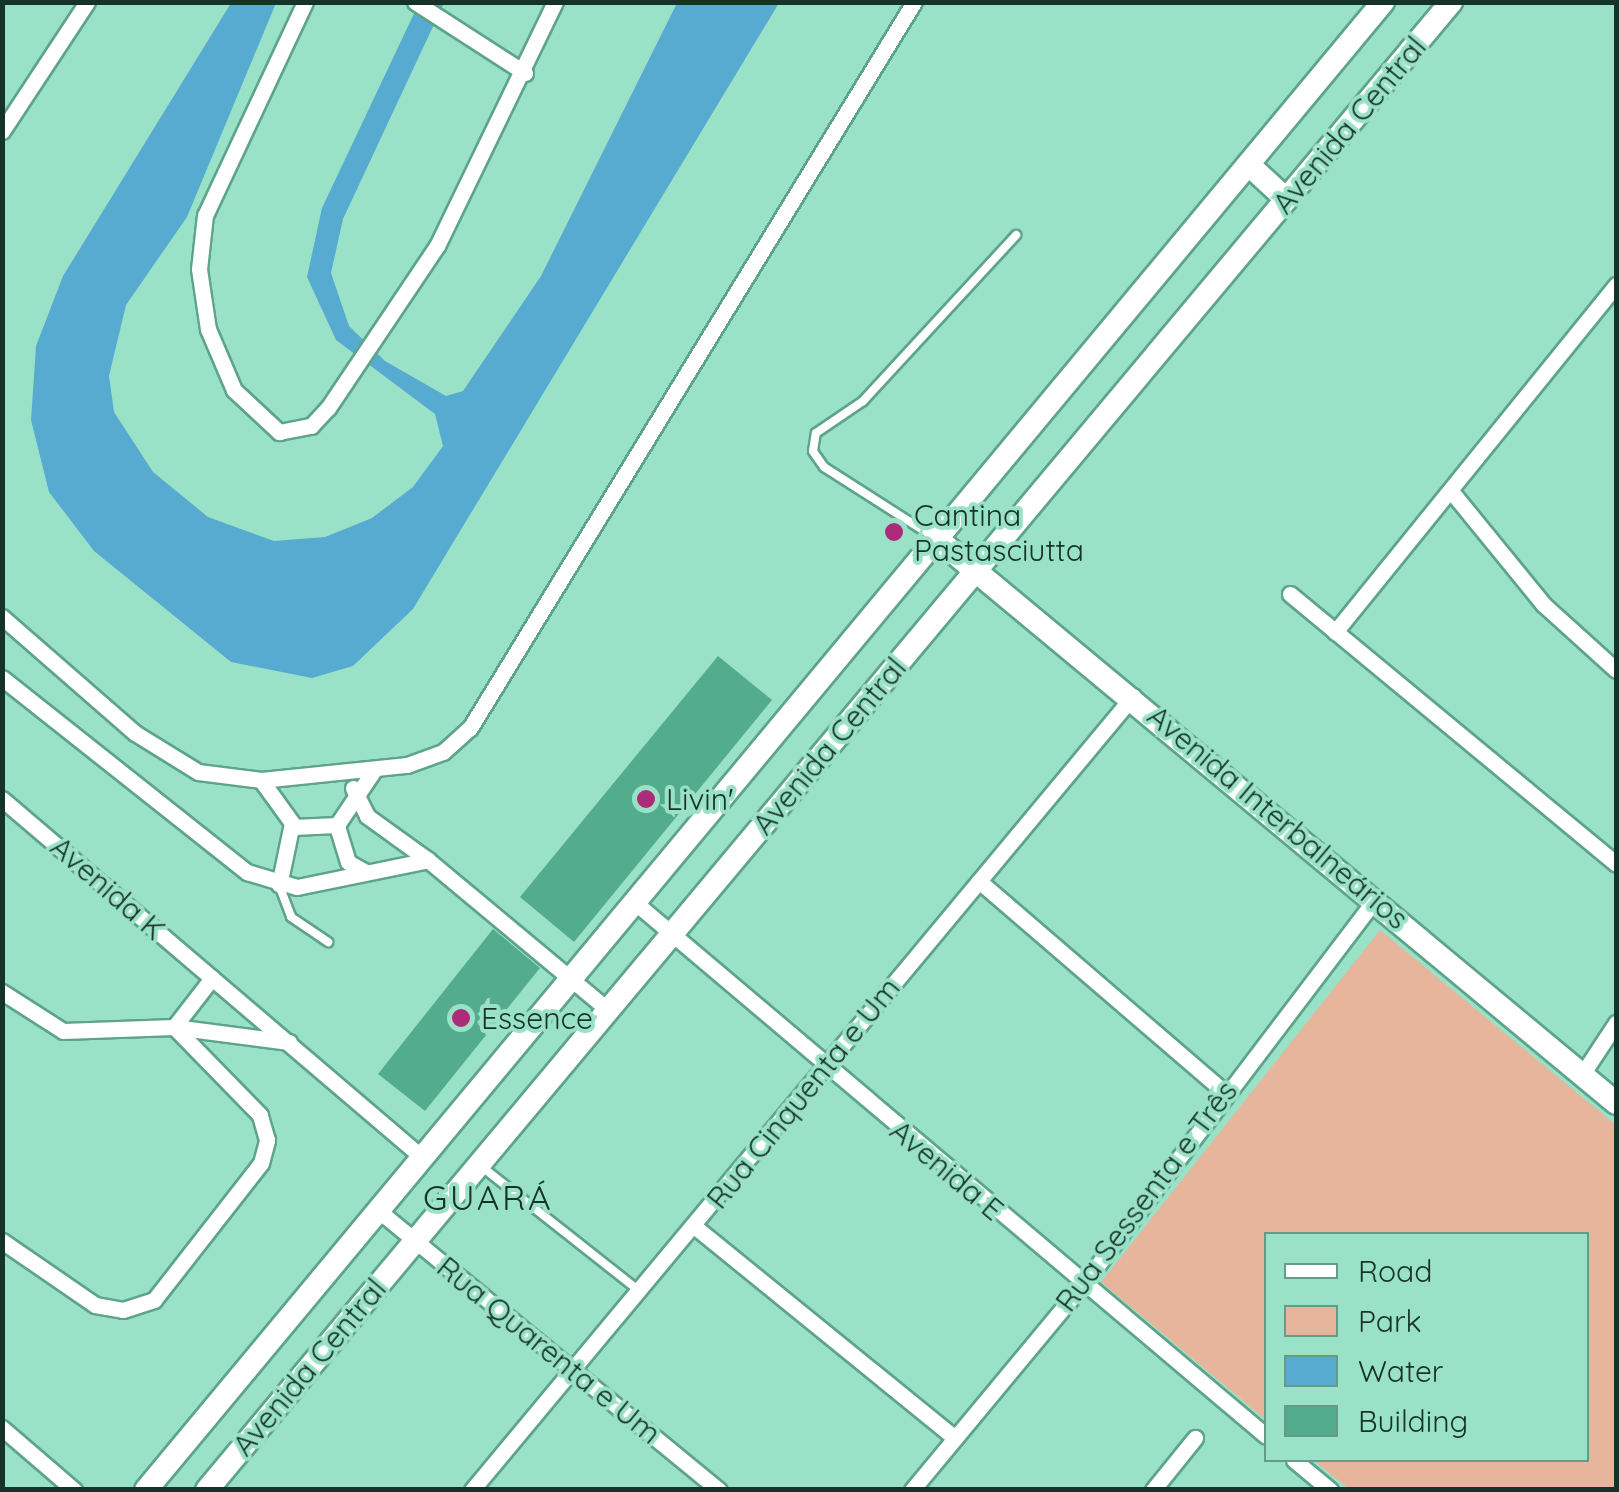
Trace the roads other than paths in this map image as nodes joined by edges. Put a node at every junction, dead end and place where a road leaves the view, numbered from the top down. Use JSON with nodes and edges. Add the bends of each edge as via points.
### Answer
{"nodes":[{"id":1,"x":87,"y":2,"type":"edge"},
{"id":2,"x":305,"y":2,"type":"edge"},
{"id":3,"x":415,"y":2,"type":"edge"},
{"id":4,"x":555,"y":2,"type":"edge"},
{"id":5,"x":914,"y":2,"type":"edge"},
{"id":6,"x":1383,"y":2,"type":"edge"},
{"id":7,"x":1451,"y":2,"type":"edge"},
{"id":8,"x":525,"y":72,"type":"junction"},
{"id":9,"x":2,"y":131,"type":"edge"},
{"id":10,"x":1249,"y":165,"type":"junction"},
{"id":11,"x":1286,"y":199,"type":"junction"},
{"id":12,"x":1016,"y":235,"type":"dead end"},
{"id":13,"x":1616,"y":285,"type":"edge"},
{"id":14,"x":1451,"y":491,"type":"junction"},
{"id":15,"x":936,"y":538,"type":"junction"},
{"id":16,"x":979,"y":566,"type":"junction"},
{"id":17,"x":1290,"y":594,"type":"dead end"},
{"id":18,"x":2,"y":617,"type":"edge"},
{"id":19,"x":1335,"y":632,"type":"junction"},
{"id":20,"x":1616,"y":670,"type":"edge"},
{"id":21,"x":2,"y":678,"type":"edge"},
{"id":22,"x":1134,"y":696,"type":"junction"},
{"id":23,"x":374,"y":770,"type":"junction"},
{"id":24,"x":261,"y":780,"type":"junction"},
{"id":25,"x":354,"y":788,"type":"junction"},
{"id":26,"x":2,"y":799,"type":"edge"},
{"id":27,"x":337,"y":825,"type":"junction"},
{"id":28,"x":292,"y":827,"type":"junction"},
{"id":29,"x":428,"y":860,"type":"junction"},
{"id":30,"x":1616,"y":864,"type":"edge"},
{"id":31,"x":364,"y":870,"type":"junction"},
{"id":32,"x":979,"y":880,"type":"junction"},
{"id":33,"x":279,"y":884,"type":"junction"},
{"id":34,"x":1376,"y":899,"type":"junction"},
{"id":35,"x":632,"y":900,"type":"junction"},
{"id":36,"x":670,"y":936,"type":"junction"},
{"id":37,"x":328,"y":942,"type":"dead end"},
{"id":38,"x":574,"y":976,"type":"junction"},
{"id":39,"x":212,"y":978,"type":"junction"},
{"id":40,"x":2,"y":992,"type":"edge"},
{"id":41,"x":608,"y":1010,"type":"junction"},
{"id":42,"x":1616,"y":1023,"type":"edge"},
{"id":43,"x":174,"y":1026,"type":"junction"},
{"id":44,"x":292,"y":1042,"type":"junction"},
{"id":45,"x":822,"y":1066,"type":"junction"},
{"id":46,"x":1583,"y":1073,"type":"junction"},
{"id":47,"x":1224,"y":1092,"type":"junction"},
{"id":48,"x":1614,"y":1096,"type":"edge"},
{"id":49,"x":423,"y":1158,"type":"junction"},
{"id":50,"x":479,"y":1165,"type":"junction"},
{"id":51,"x":378,"y":1211,"type":"junction"},
{"id":52,"x":694,"y":1226,"type":"junction"},
{"id":53,"x":2,"y":1241,"type":"edge"},
{"id":54,"x":415,"y":1241,"type":"junction"},
{"id":55,"x":1084,"y":1283,"type":"junction"},
{"id":56,"x":638,"y":1290,"type":"junction"},
{"id":57,"x":574,"y":1370,"type":"junction"},
{"id":58,"x":2,"y":1428,"type":"edge"},
{"id":59,"x":1264,"y":1434,"type":"edge"},
{"id":60,"x":955,"y":1438,"type":"junction"},
{"id":61,"x":1195,"y":1438,"type":"dead end"},
{"id":62,"x":1296,"y":1462,"type":"edge"},
{"id":63,"x":74,"y":1490,"type":"edge"},
{"id":64,"x":146,"y":1490,"type":"edge"},
{"id":65,"x":208,"y":1490,"type":"edge"},
{"id":66,"x":472,"y":1490,"type":"edge"},
{"id":67,"x":719,"y":1490,"type":"edge"},
{"id":68,"x":912,"y":1490,"type":"edge"},
{"id":69,"x":1153,"y":1490,"type":"edge"},
{"id":70,"x":1330,"y":1490,"type":"edge"}],
"edges":[{"from":1,"to":9,"type":"street"},
{"from":2,"to":8,"type":"street","via":[[205,215],[199,269],[208,328],[234,390],[279,432],[311,426],[371,343],[436,246]]},
{"from":3,"to":8,"type":"street"},
{"from":4,"to":8,"type":"street"},
{"from":5,"to":23,"type":"street","via":[[470,728],[442,752]]},
{"from":6,"to":10,"type":"main road","name":"Avenida Central"},
{"from":7,"to":11,"type":"main road","name":"Avenida Central"},
{"from":10,"to":11,"type":"main road"},
{"from":10,"to":15,"type":"main road","name":"Avenida Central"},
{"from":11,"to":16,"type":"main road","name":"Avenida Central"},
{"from":12,"to":15,"type":"lane","via":[[863,401],[816,433],[813,451],[824,467]]},
{"from":13,"to":14,"type":"street"},
{"from":14,"to":19,"type":"street"},
{"from":14,"to":20,"type":"street","via":[[1543,604]]},
{"from":15,"to":16,"type":"main road","name":"Avenida Interbalneários"},
{"from":15,"to":35,"type":"main road","name":"Avenida Central"},
{"from":16,"to":22,"type":"main road","name":"Avenida Interbalneários"},
{"from":16,"to":36,"type":"main road","name":"Avenida Central"},
{"from":17,"to":19,"type":"street"},
{"from":18,"to":24,"type":"street","via":[[169,758]]},
{"from":19,"to":30,"type":"street"},
{"from":21,"to":33,"type":"street","via":[[156,808]]},
{"from":22,"to":32,"type":"street","name":"Rua Cinquenta e Um"},
{"from":22,"to":34,"type":"main road","name":"Avenida Interbalneários"},
{"from":23,"to":24,"type":"street"},
{"from":23,"to":25,"type":"street"},
{"from":24,"to":28,"type":"street"},
{"from":25,"to":27,"type":"street"},
{"from":25,"to":29,"type":"street","via":[[368,816]]},
{"from":26,"to":39,"type":"street","name":"Avenida K"},
{"from":27,"to":28,"type":"street"},
{"from":27,"to":31,"type":"street","via":[[348,862]]},
{"from":28,"to":33,"type":"street"},
{"from":29,"to":31,"type":"street"},
{"from":29,"to":38,"type":"street"},
{"from":31,"to":33,"type":"street"},
{"from":32,"to":45,"type":"street","name":"Rua Cinquenta e Um"},
{"from":32,"to":47,"type":"street"},
{"from":33,"to":37,"type":"lane","via":[[291,917]]},
{"from":34,"to":46,"type":"main road","name":"Avenida Interbalneários"},
{"from":34,"to":47,"type":"street","name":"Rua Sessenta e Três"},
{"from":35,"to":36,"type":"street","name":"Avenida E"},
{"from":35,"to":38,"type":"main road","name":"Avenida Central"},
{"from":36,"to":41,"type":"main road","name":"Avenida Central"},
{"from":36,"to":45,"type":"street","name":"Avenida E"},
{"from":38,"to":41,"type":"street"},
{"from":38,"to":49,"type":"main road","name":"Avenida Central"},
{"from":39,"to":43,"type":"street"},
{"from":39,"to":44,"type":"street","name":"Avenida K"},
{"from":40,"to":43,"type":"street","via":[[63,1031]]},
{"from":41,"to":50,"type":"main road","name":"Avenida Central"},
{"from":42,"to":46,"type":"street"},
{"from":43,"to":44,"type":"street"},
{"from":43,"to":53,"type":"street","via":[[260,1115],[267,1140],[261,1163],[154,1300],[123,1310],[95,1305]]},
{"from":44,"to":49,"type":"street","name":"Avenida K"},
{"from":45,"to":52,"type":"street","name":"Rua Cinquenta e Um"},
{"from":45,"to":55,"type":"street","name":"Avenida E"},
{"from":46,"to":48,"type":"main road","name":"Avenida Interbalneários"},
{"from":47,"to":55,"type":"street","name":"Rua Sessenta e Três"},
{"from":49,"to":51,"type":"main road","name":"Avenida Central"},
{"from":50,"to":54,"type":"main road","name":"Avenida Central"},
{"from":50,"to":56,"type":"lane"},
{"from":51,"to":54,"type":"street","name":"Rua Quarenta e Um"},
{"from":51,"to":64,"type":"main road","name":"Avenida Central"},
{"from":52,"to":56,"type":"street","name":"Rua Cinquenta e Um"},
{"from":52,"to":60,"type":"street"},
{"from":54,"to":57,"type":"street","name":"Rua Quarenta e Um"},
{"from":54,"to":65,"type":"main road","name":"Avenida Central"},
{"from":55,"to":59,"type":"street","name":"Avenida E"},
{"from":55,"to":60,"type":"street","name":"Rua Sessenta e Três"},
{"from":56,"to":57,"type":"street","name":"Rua Cinquenta e Um"},
{"from":57,"to":66,"type":"street","name":"Rua Cinquenta e Um"},
{"from":57,"to":67,"type":"street","name":"Rua Quarenta e Um"},
{"from":58,"to":63,"type":"street"},
{"from":60,"to":68,"type":"street","name":"Rua Sessenta e Três"},
{"from":61,"to":69,"type":"street"},
{"from":62,"to":70,"type":"street"}]}
